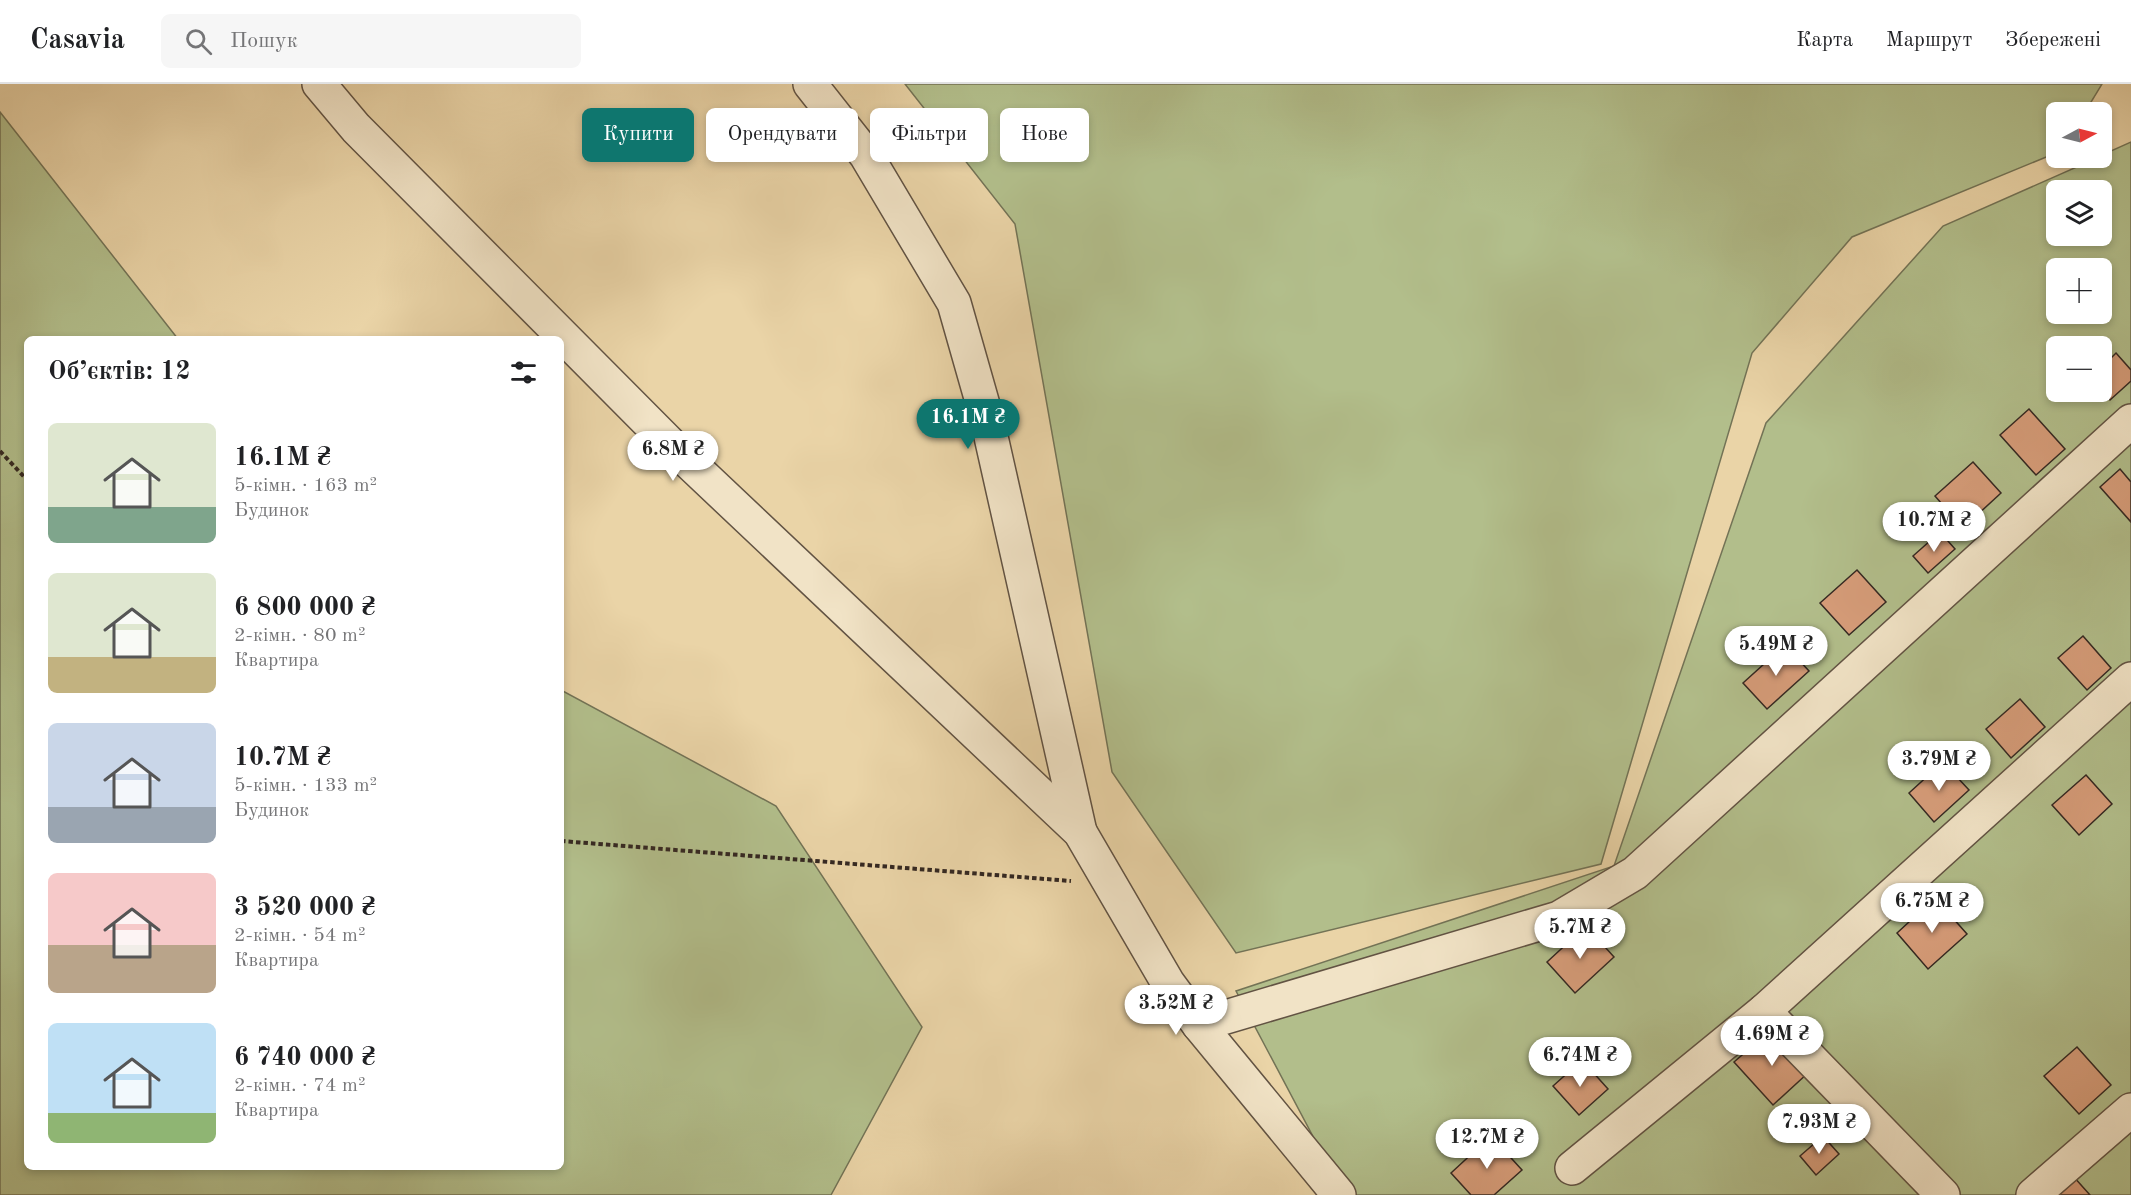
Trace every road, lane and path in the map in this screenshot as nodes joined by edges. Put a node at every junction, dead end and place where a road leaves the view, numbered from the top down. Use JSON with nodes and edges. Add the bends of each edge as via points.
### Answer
{"nodes":[{"id":1,"x":319,"y":84,"type":"edge"},
{"id":2,"x":810,"y":84,"type":"edge"},
{"id":3,"x":563,"y":336,"type":"edge"},
{"id":4,"x":564,"y":337,"type":"edge"},
{"id":5,"x":2131,"y":421,"type":"edge"},
{"id":6,"x":0,"y":451,"type":"edge"},
{"id":7,"x":24,"y":477,"type":"edge"},
{"id":8,"x":2131,"y":679,"type":"edge"},
{"id":9,"x":1080,"y":832,"type":"junction"},
{"id":10,"x":564,"y":841,"type":"edge"},
{"id":11,"x":1110,"y":884,"type":"junction"},
{"id":12,"x":1764,"y":1011,"type":"junction"},
{"id":13,"x":1199,"y":1025,"type":"junction"},
{"id":14,"x":2131,"y":1110,"type":"edge"},
{"id":15,"x":1572,"y":1168,"type":"dead end"},
{"id":16,"x":1339,"y":1195,"type":"edge"},
{"id":17,"x":1942,"y":1195,"type":"edge"},
{"id":18,"x":2033,"y":1195,"type":"edge"}],
"edges":[{"from":1,"to":3,"type":"street","via":[[356,128]]},
{"from":2,"to":9,"type":"street","via":[[866,155],[954,303],[987,419]]},
{"from":4,"to":9,"type":"street","via":[[678,452]]},
{"from":5,"to":13,"type":"street","via":[[1635,873],[1559,918]]},
{"from":6,"to":7,"type":"path"},
{"from":8,"to":12,"type":"street"},
{"from":9,"to":11,"type":"street"},
{"from":10,"to":11,"type":"path"},
{"from":11,"to":13,"type":"street","via":[[1168,983]]},
{"from":12,"to":15,"type":"street"},
{"from":12,"to":17,"type":"street"},
{"from":13,"to":16,"type":"street"},
{"from":14,"to":18,"type":"street"}]}
